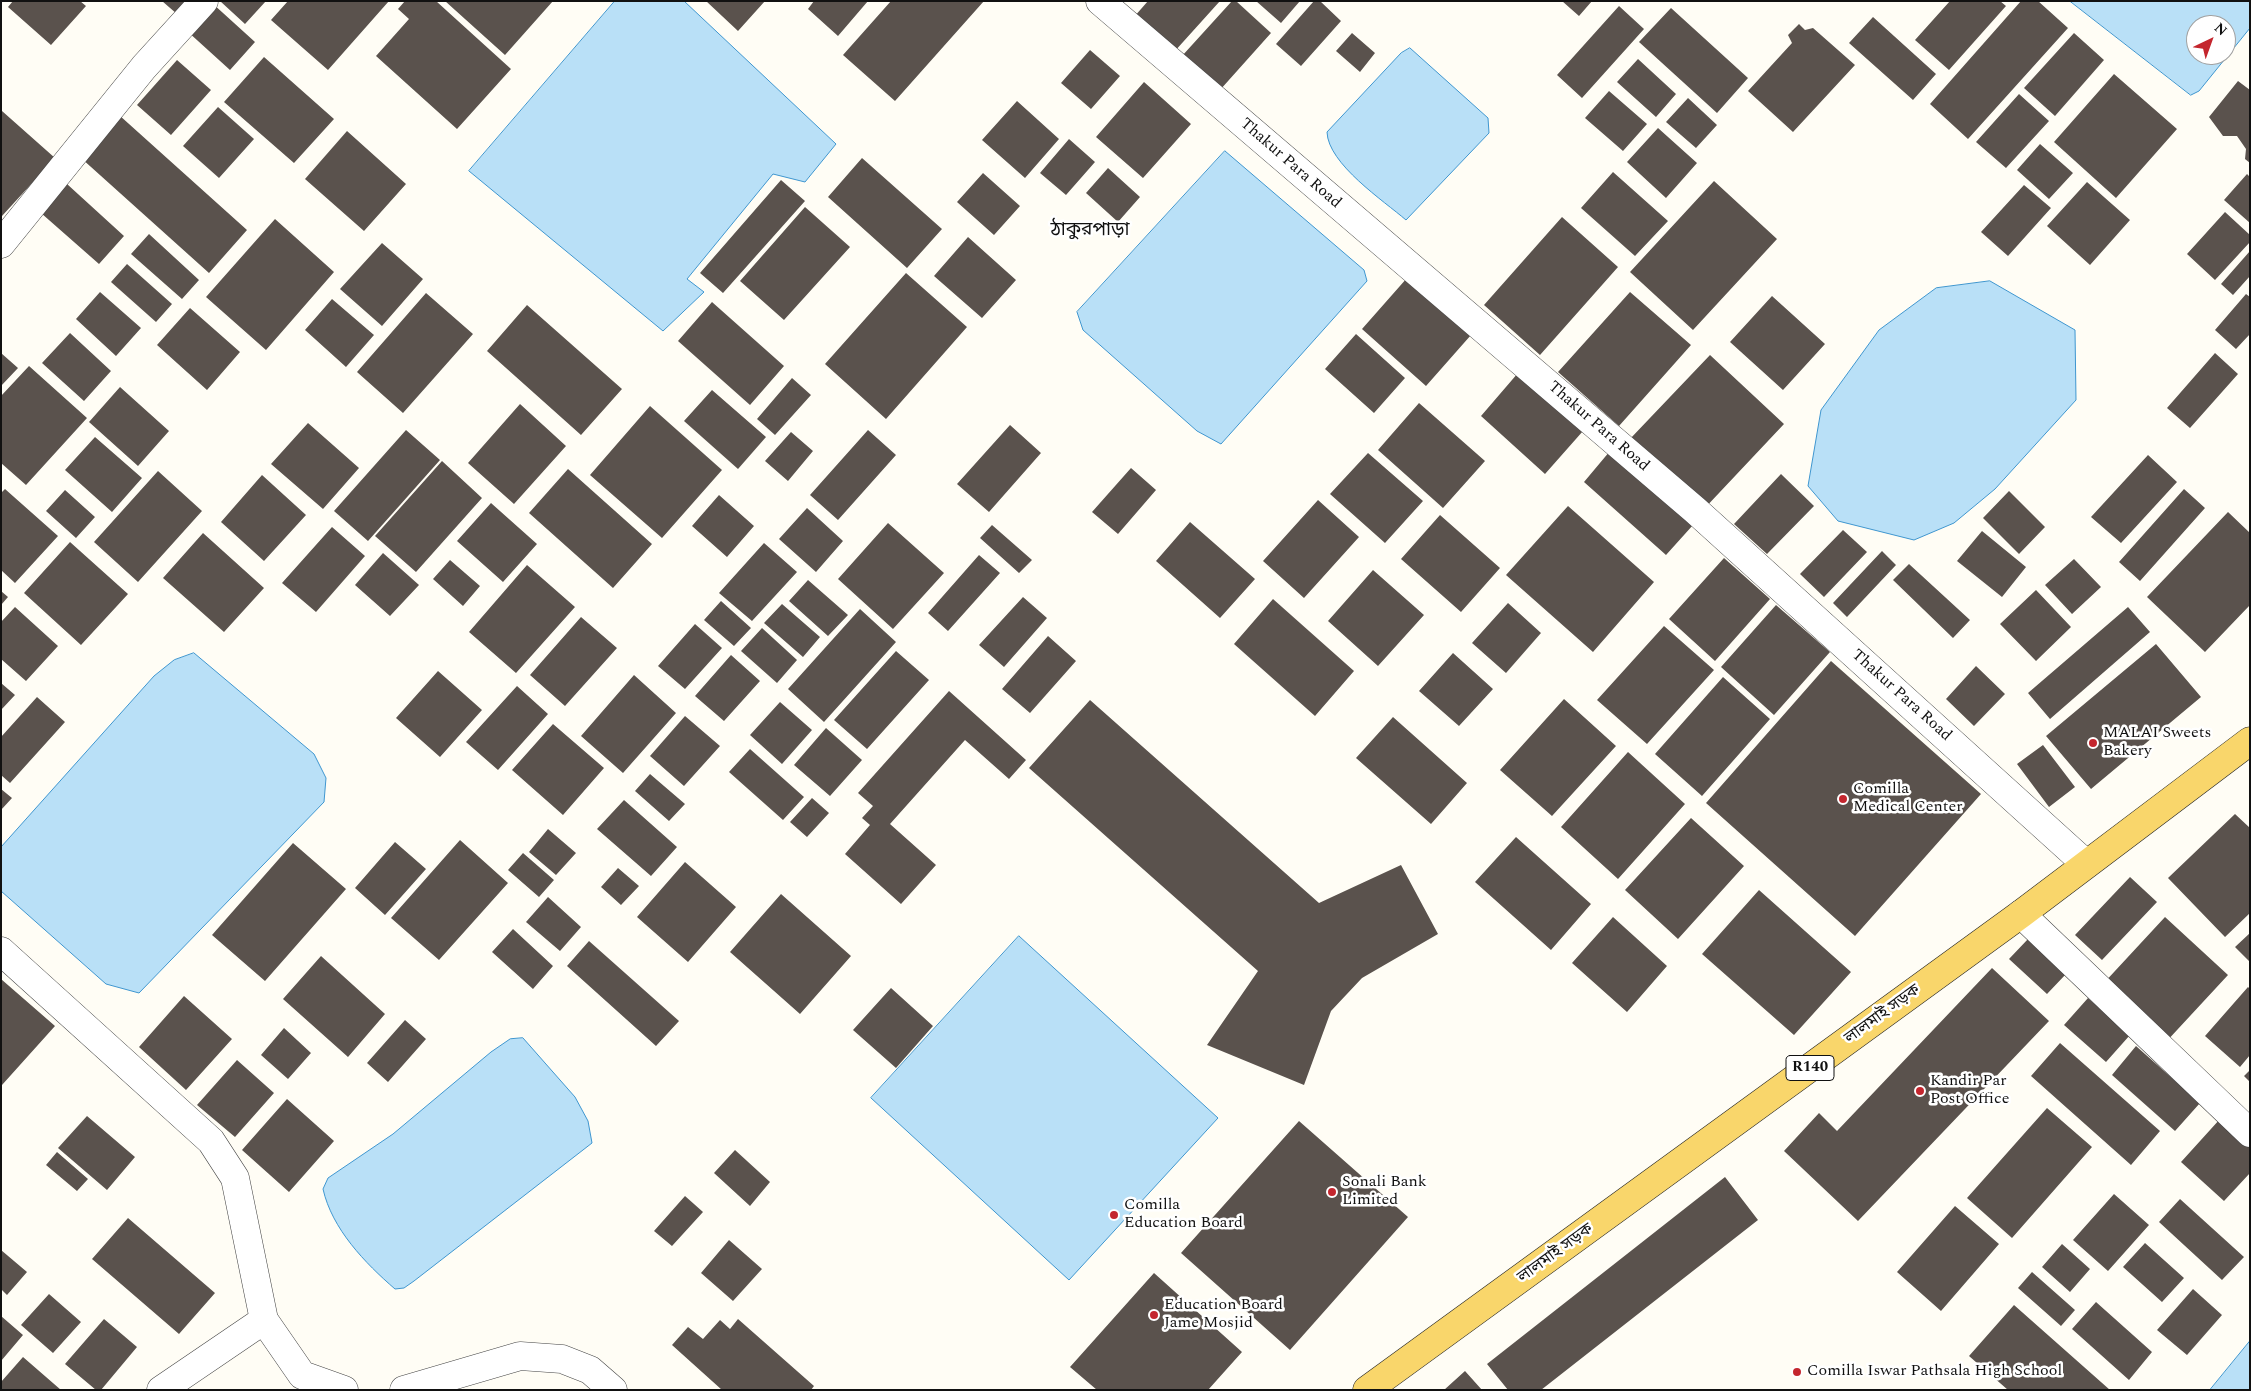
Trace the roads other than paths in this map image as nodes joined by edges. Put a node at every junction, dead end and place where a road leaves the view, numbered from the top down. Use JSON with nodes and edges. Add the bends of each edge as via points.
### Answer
{"nodes":[{"id":1,"x":204,"y":1,"type":"edge"},
{"id":2,"x":1100,"y":1,"type":"edge"},
{"id":3,"x":1,"y":244,"type":"edge"},
{"id":4,"x":2250,"y":741,"type":"edge"},
{"id":5,"x":2086,"y":864,"type":"junction"},
{"id":6,"x":2021,"y":914,"type":"junction"},
{"id":7,"x":1,"y":951,"type":"edge"},
{"id":8,"x":2250,"y":1133,"type":"edge"},
{"id":9,"x":264,"y":1320,"type":"junction"},
{"id":10,"x":161,"y":1390,"type":"edge"},
{"id":11,"x":344,"y":1390,"type":"edge"},
{"id":12,"x":404,"y":1390,"type":"edge"},
{"id":13,"x":613,"y":1390,"type":"edge"},
{"id":14,"x":1367,"y":1390,"type":"edge"}],
"edges":[{"from":1,"to":3,"type":"street","via":[[144,67]]},
{"from":2,"to":5,"type":"street","name":"Thakur Para Road","via":[[1695,510]]},
{"from":4,"to":5,"type":"main road","name":"লালমাই সড়ক","number":"R140"},
{"from":5,"to":6,"type":"main road","name":"লালমাই সড়ক","number":"R140"},
{"from":6,"to":8,"type":"street"},
{"from":6,"to":14,"type":"main road","name":"লালমাই সড়ক","number":"R140"},
{"from":7,"to":9,"type":"street","via":[[211,1141],[235,1178]]},
{"from":9,"to":10,"type":"street"},
{"from":9,"to":11,"type":"street","via":[[302,1375]]},
{"from":12,"to":13,"type":"street","via":[[520,1356],[562,1359],[590,1370]]}]}
